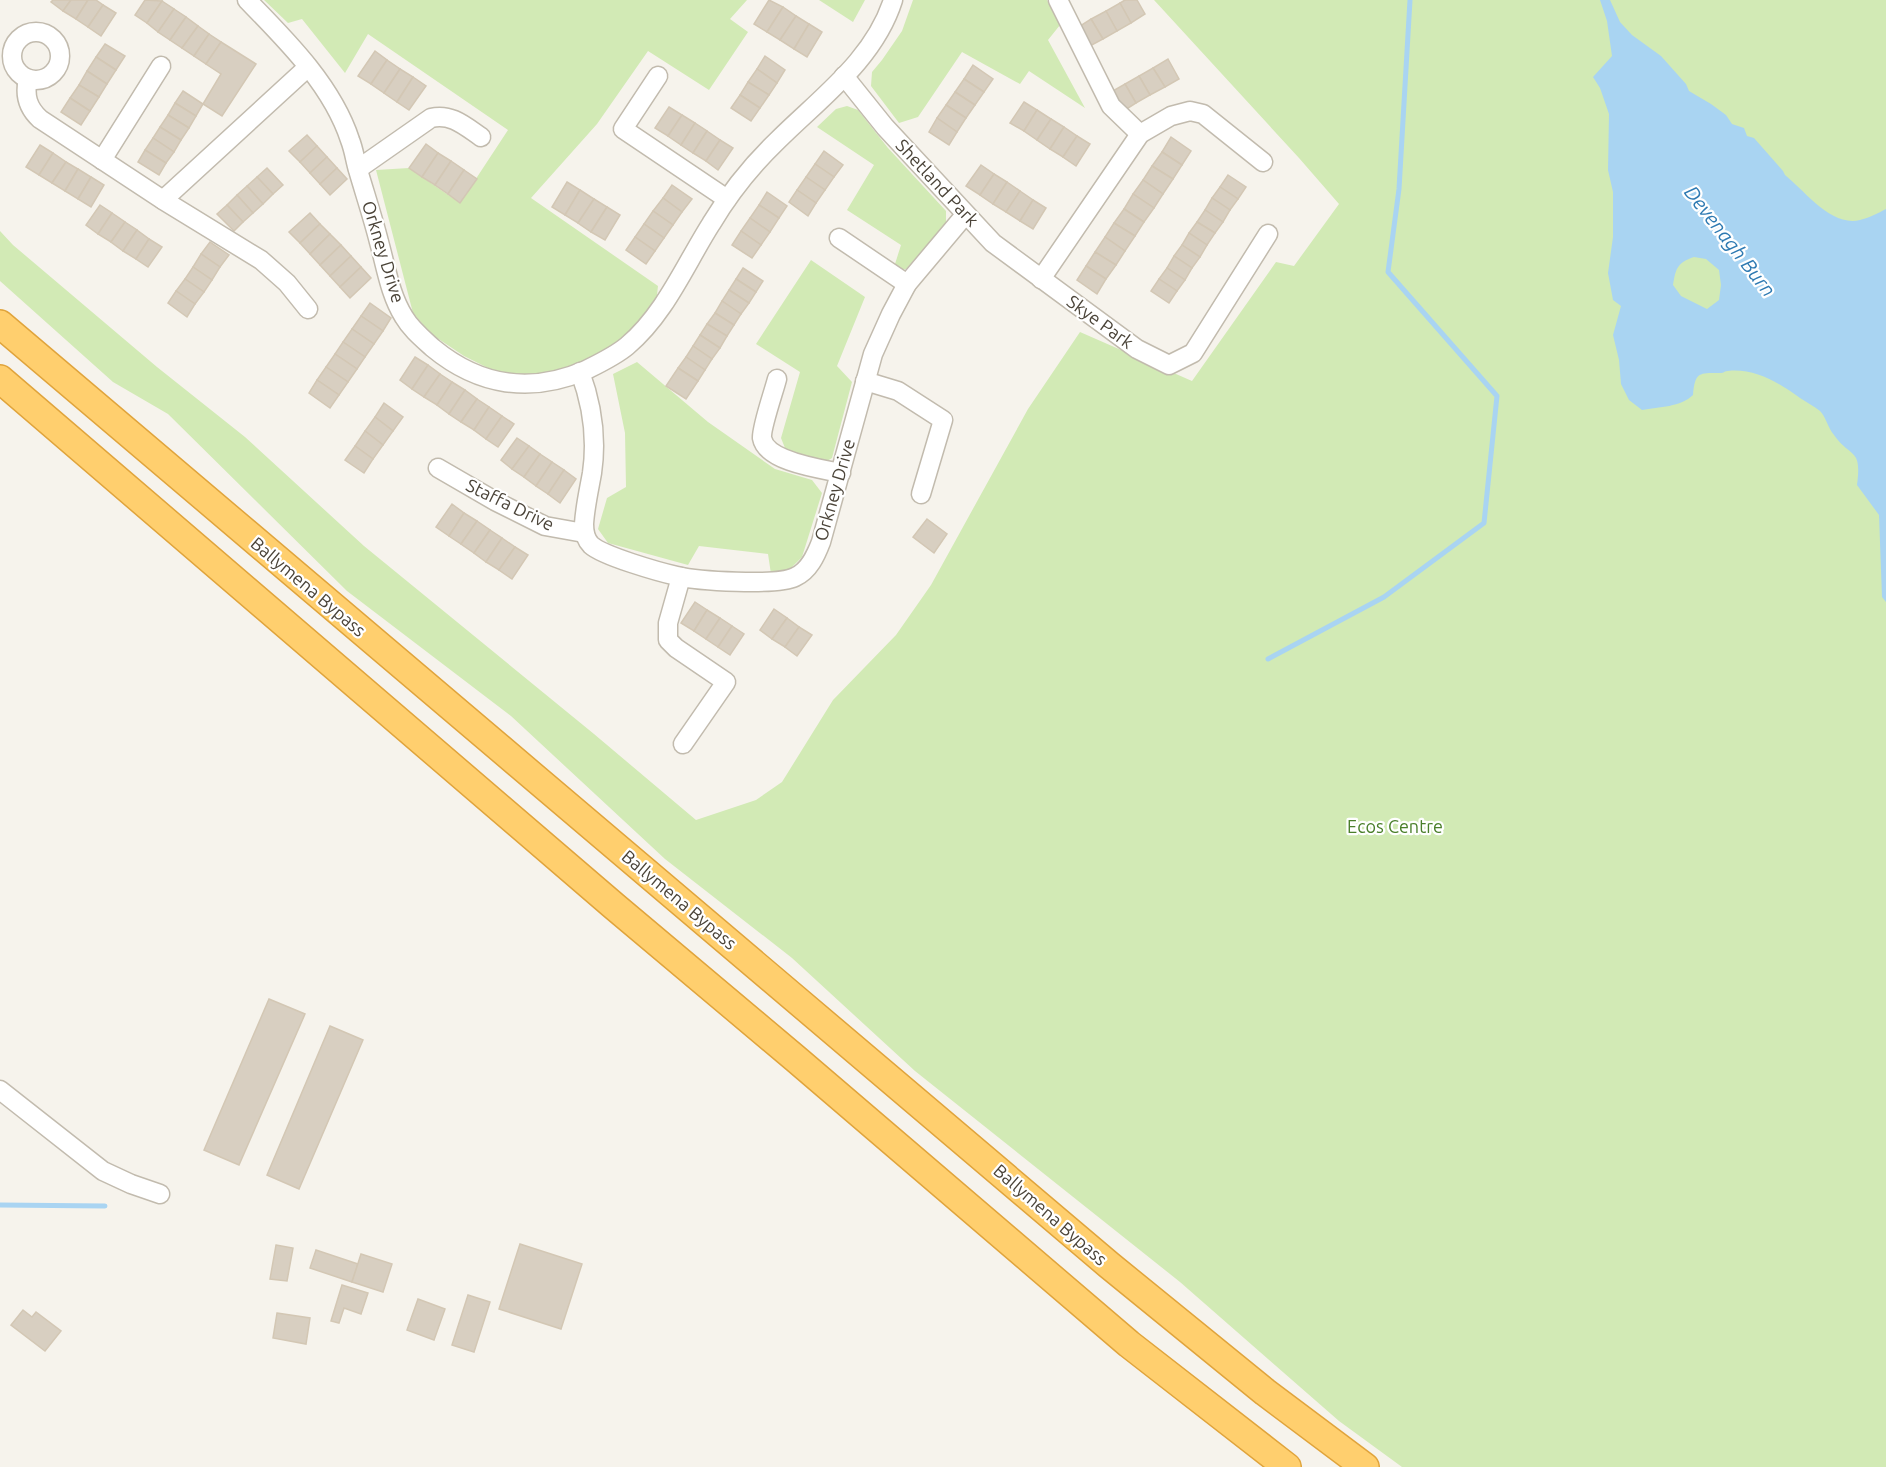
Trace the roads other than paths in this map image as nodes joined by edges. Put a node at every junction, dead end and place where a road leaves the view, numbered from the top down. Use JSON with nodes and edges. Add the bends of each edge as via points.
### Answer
{"nodes":[{"id":1,"x":247,"y":0,"type":"edge"},
{"id":2,"x":893,"y":0,"type":"edge"},
{"id":3,"x":1058,"y":0,"type":"edge"},
{"id":4,"x":161,"y":66,"type":"dead end"},
{"id":5,"x":308,"y":67,"type":"junction"},
{"id":6,"x":658,"y":76,"type":"dead end"},
{"id":7,"x":844,"y":76,"type":"junction"},
{"id":8,"x":28,"y":79,"type":"dead end"},
{"id":9,"x":1140,"y":134,"type":"junction"},
{"id":10,"x":481,"y":137,"type":"dead end"},
{"id":11,"x":102,"y":160,"type":"junction"},
{"id":12,"x":1263,"y":162,"type":"dead end"},
{"id":13,"x":358,"y":169,"type":"junction"},
{"id":14,"x":727,"y":199,"type":"junction"},
{"id":15,"x":163,"y":200,"type":"junction"},
{"id":16,"x":965,"y":215,"type":"junction"},
{"id":17,"x":1268,"y":234,"type":"dead end"},
{"id":18,"x":839,"y":238,"type":"dead end"},
{"id":19,"x":1041,"y":279,"type":"junction"},
{"id":20,"x":907,"y":284,"type":"junction"},
{"id":21,"x":308,"y":309,"type":"dead end"},
{"id":22,"x":0,"y":324,"type":"edge"},
{"id":23,"x":580,"y":372,"type":"junction"},
{"id":24,"x":0,"y":379,"type":"edge"},
{"id":25,"x":777,"y":379,"type":"dead end"},
{"id":26,"x":865,"y":381,"type":"junction"},
{"id":27,"x":438,"y":468,"type":"dead end"},
{"id":28,"x":841,"y":473,"type":"junction"},
{"id":29,"x":921,"y":494,"type":"dead end"},
{"id":30,"x":584,"y":533,"type":"junction"},
{"id":31,"x":681,"y":577,"type":"junction"},
{"id":32,"x":683,"y":744,"type":"dead end"},
{"id":33,"x":0,"y":1090,"type":"edge"},
{"id":34,"x":160,"y":1194,"type":"dead end"},
{"id":35,"x":1287,"y":1467,"type":"edge"},
{"id":36,"x":1365,"y":1467,"type":"edge"}],
"edges":[{"from":1,"to":5,"type":"street","name":"Orkney Drive"},
{"from":2,"to":7,"type":"street","via":[[874,41]]},
{"from":3,"to":9,"type":"street","via":[[1111,106]]},
{"from":4,"to":11,"type":"street"},
{"from":5,"to":13,"type":"street","name":"Orkney Drive","via":[[340,114]]},
{"from":5,"to":15,"type":"street"},
{"from":6,"to":14,"type":"street","via":[[623,129]]},
{"from":7,"to":14,"type":"street","name":"Orkney Drive","via":[[764,153]]},
{"from":7,"to":16,"type":"street","name":"Shetland Park"},
{"from":8,"to":11,"type":"street","via":[[26,99],[36,116]]},
{"from":9,"to":12,"type":"street","via":[[1176,114],[1195,112],[1208,117]]},
{"from":9,"to":19,"type":"street"},
{"from":10,"to":13,"type":"street","via":[[452,119],[431,118]]},
{"from":11,"to":15,"type":"street"},
{"from":13,"to":23,"type":"street","name":"Orkney Drive","via":[[390,284],[401,313],[419,335],[441,355],[486,378],[528,384]]},
{"from":14,"to":23,"type":"street","name":"Orkney Drive","via":[[648,325],[616,355]]},
{"from":15,"to":21,"type":"street","via":[[261,260]]},
{"from":16,"to":19,"type":"street","name":"Shetland Park","via":[[993,243]]},
{"from":16,"to":20,"type":"street","name":"Orkney Drive"},
{"from":17,"to":19,"type":"street","name":"Skye Park","via":[[1192,353],[1169,365],[1137,349]]},
{"from":18,"to":20,"type":"street"},
{"from":20,"to":26,"type":"street","name":"Orkney Drive","via":[[873,354]]},
{"from":22,"to":36,"type":"highway","name":"Ballymena Bypass","via":[[1109,1265],[1265,1392]]},
{"from":23,"to":30,"type":"street","via":[[590,401],[594,437]]},
{"from":24,"to":35,"type":"highway","via":[[1129,1344]]},
{"from":25,"to":28,"type":"street","via":[[762,435],[766,445],[789,461]]},
{"from":26,"to":28,"type":"street","name":"Orkney Drive"},
{"from":26,"to":29,"type":"street","via":[[903,394],[943,420]]},
{"from":27,"to":30,"type":"street","name":"Staffa Drive","via":[[545,526]]},
{"from":28,"to":31,"type":"street","name":"Orkney Drive","via":[[822,542],[799,575],[771,583]]},
{"from":30,"to":31,"type":"street","name":"Orkney Drive","via":[[596,549]]},
{"from":31,"to":32,"type":"street","via":[[668,623],[668,640],[726,682]]},
{"from":33,"to":34,"type":"street","via":[[103,1171]]}]}
